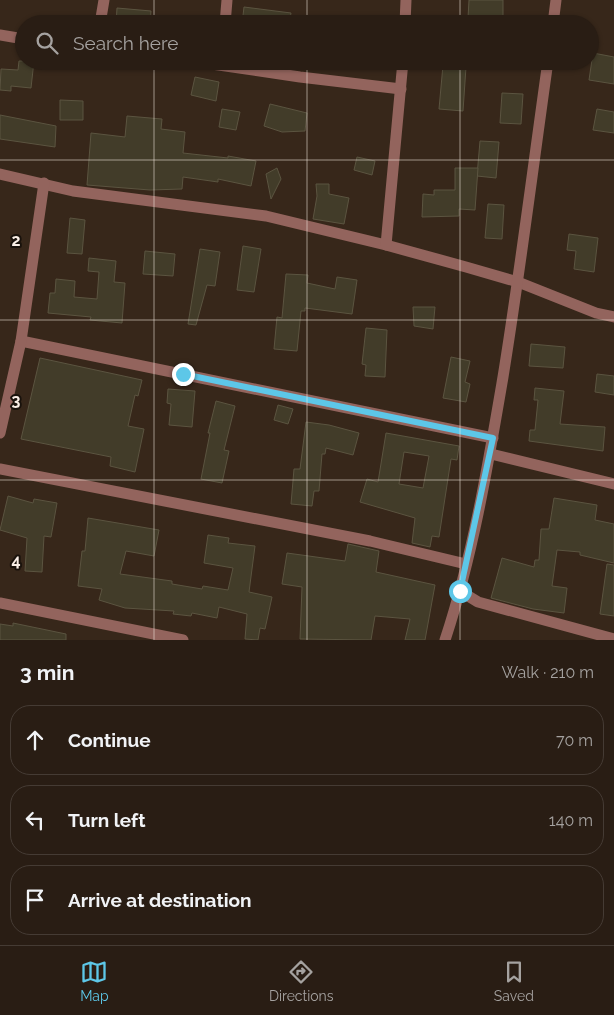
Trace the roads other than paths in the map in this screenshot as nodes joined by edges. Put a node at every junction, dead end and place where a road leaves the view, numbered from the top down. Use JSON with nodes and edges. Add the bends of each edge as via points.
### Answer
{"nodes":[{"id":1,"x":104,"y":0,"type":"edge"},
{"id":2,"x":227,"y":0,"type":"edge"},
{"id":3,"x":406,"y":0,"type":"edge"},
{"id":4,"x":556,"y":0,"type":"edge"},
{"id":5,"x":102,"y":15,"type":"edge"},
{"id":6,"x":226,"y":15,"type":"edge"},
{"id":7,"x":405,"y":15,"type":"edge"},
{"id":8,"x":554,"y":15,"type":"edge"},
{"id":9,"x":0,"y":35,"type":"edge"},
{"id":10,"x":15,"y":38,"type":"edge"},
{"id":11,"x":257,"y":70,"type":"edge"},
{"id":12,"x":402,"y":70,"type":"edge"},
{"id":13,"x":547,"y":70,"type":"edge"},
{"id":14,"x":401,"y":89,"type":"junction"},
{"id":15,"x":0,"y":174,"type":"edge"},
{"id":16,"x":44,"y":183,"type":"junction"},
{"id":17,"x":386,"y":245,"type":"junction"},
{"id":18,"x":518,"y":282,"type":"junction"},
{"id":19,"x":614,"y":317,"type":"edge"},
{"id":20,"x":21,"y":341,"type":"junction"},
{"id":21,"x":0,"y":433,"type":"edge"},
{"id":22,"x":493,"y":438,"type":"junction"},
{"id":23,"x":491,"y":454,"type":"junction"},
{"id":24,"x":0,"y":469,"type":"edge"},
{"id":25,"x":614,"y":484,"type":"edge"},
{"id":26,"x":466,"y":564,"type":"junction"},
{"id":27,"x":460,"y":591,"type":"junction"},
{"id":28,"x":0,"y":603,"type":"edge"},
{"id":29,"x":614,"y":639,"type":"edge"},
{"id":30,"x":183,"y":640,"type":"edge"},
{"id":31,"x":445,"y":640,"type":"edge"}],
"edges":[{"from":1,"to":5,"type":"street"},
{"from":2,"to":6,"type":"street"},
{"from":3,"to":7,"type":"street"},
{"from":4,"to":8,"type":"street"},
{"from":9,"to":10,"type":"street"},
{"from":11,"to":14,"type":"street"},
{"from":12,"to":14,"type":"street"},
{"from":13,"to":18,"type":"street"},
{"from":14,"to":17,"type":"street"},
{"from":15,"to":16,"type":"street"},
{"from":16,"to":17,"type":"street","via":[[73,191],[266,216]]},
{"from":16,"to":20,"type":"street"},
{"from":17,"to":18,"type":"street"},
{"from":18,"to":19,"type":"street"},
{"from":18,"to":22,"type":"street"},
{"from":20,"to":21,"type":"street"},
{"from":20,"to":22,"type":"street"},
{"from":22,"to":23,"type":"street"},
{"from":23,"to":25,"type":"street"},
{"from":23,"to":26,"type":"street"},
{"from":24,"to":26,"type":"street","via":[[370,541]]},
{"from":26,"to":27,"type":"street"},
{"from":27,"to":29,"type":"street","via":[[478,602]]},
{"from":27,"to":31,"type":"street"},
{"from":28,"to":30,"type":"street"}]}
